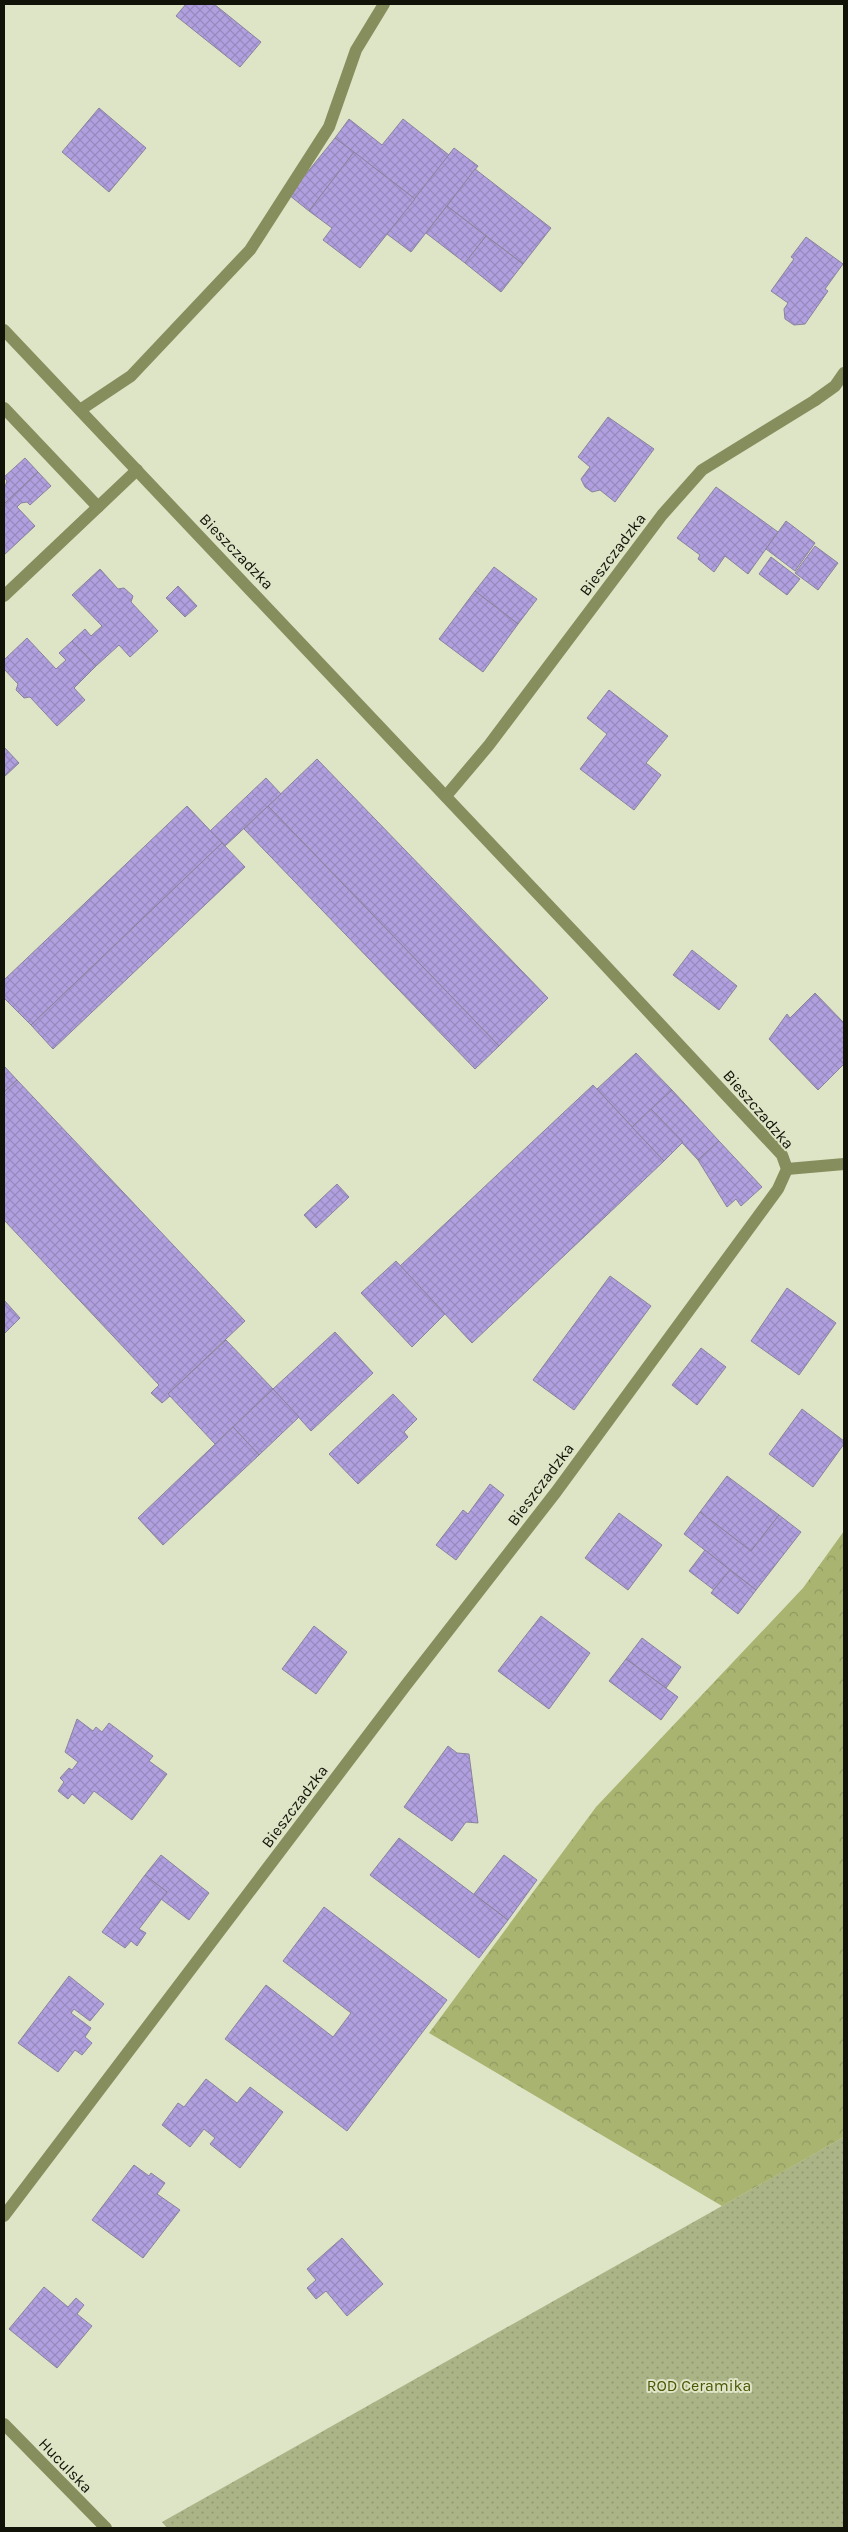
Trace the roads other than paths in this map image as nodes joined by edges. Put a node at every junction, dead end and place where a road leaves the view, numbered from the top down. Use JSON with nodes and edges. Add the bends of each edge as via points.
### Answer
{"nodes":[{"id":1,"x":384,"y":4,"type":"edge"},
{"id":2,"x":4,"y":330,"type":"edge"},
{"id":3,"x":844,"y":373,"type":"edge"},
{"id":4,"x":4,"y":408,"type":"edge"},
{"id":5,"x":80,"y":410,"type":"junction"},
{"id":6,"x":137,"y":470,"type":"junction"},
{"id":7,"x":98,"y":507,"type":"junction"},
{"id":8,"x":4,"y":596,"type":"edge"},
{"id":9,"x":446,"y":796,"type":"junction"},
{"id":10,"x":844,"y":1164,"type":"edge"},
{"id":11,"x":787,"y":1168,"type":"junction"},
{"id":12,"x":4,"y":2216,"type":"edge"},
{"id":13,"x":4,"y":2424,"type":"edge"},
{"id":14,"x":106,"y":2528,"type":"edge"}],
"edges":[{"from":1,"to":5,"type":"street","via":[[356,50],[328,127],[250,250],[131,376]]},
{"from":2,"to":5,"type":"street","name":"Bieszczadzka"},
{"from":3,"to":9,"type":"street","name":"Bieszczadzka","via":[[835,386],[814,401],[702,470],[662,515],[489,745]]},
{"from":4,"to":7,"type":"street"},
{"from":5,"to":6,"type":"street","name":"Bieszczadzka"},
{"from":6,"to":7,"type":"street"},
{"from":6,"to":9,"type":"street","name":"Bieszczadzka"},
{"from":7,"to":8,"type":"street"},
{"from":9,"to":11,"type":"street","name":"Bieszczadzka","via":[[782,1155]]},
{"from":10,"to":11,"type":"street"},
{"from":11,"to":12,"type":"street","name":"Bieszczadzka","via":[[778,1189],[556,1492]]},
{"from":13,"to":14,"type":"street","name":"Huculska"}]}
